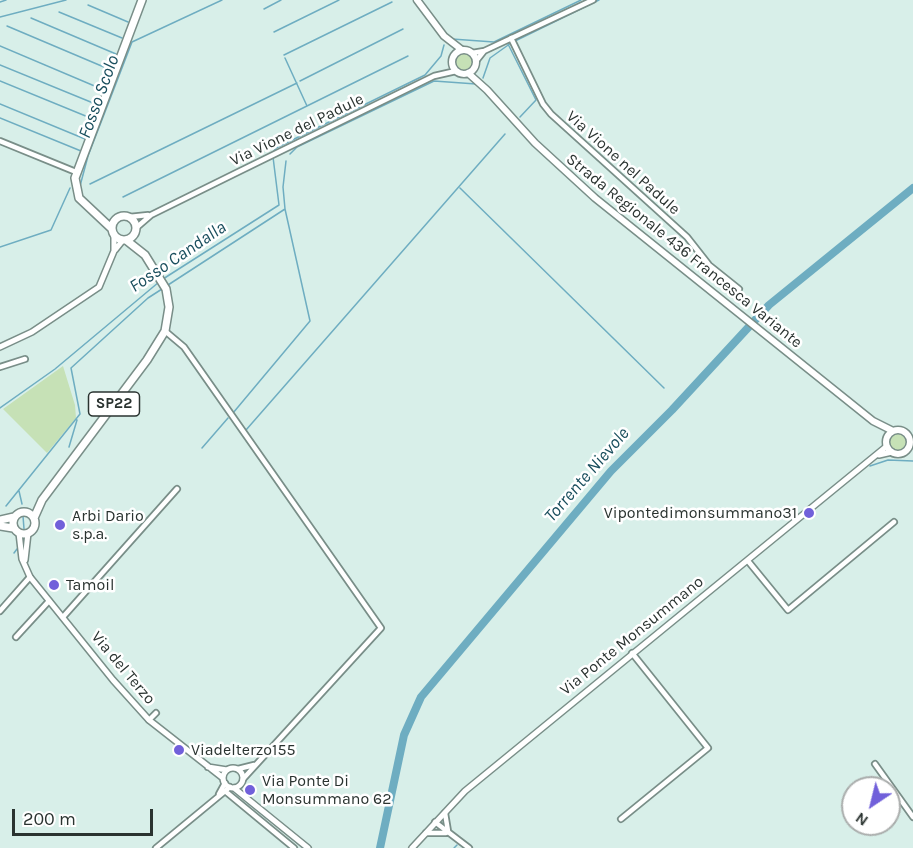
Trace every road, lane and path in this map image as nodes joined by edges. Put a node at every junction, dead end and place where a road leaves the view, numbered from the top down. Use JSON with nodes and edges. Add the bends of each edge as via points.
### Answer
{"nodes":[{"id":1,"x":142,"y":0,"type":"edge"},
{"id":2,"x":417,"y":0,"type":"edge"},
{"id":3,"x":593,"y":0,"type":"edge"},
{"id":4,"x":444,"y":36,"type":"junction"},
{"id":5,"x":511,"y":38,"type":"junction"},
{"id":6,"x":462,"y":50,"type":"junction"},
{"id":7,"x":484,"y":51,"type":"junction"},
{"id":8,"x":472,"y":53,"type":"junction"},
{"id":9,"x":453,"y":57,"type":"junction"},
{"id":10,"x":475,"y":64,"type":"junction"},
{"id":11,"x":456,"y":71,"type":"junction"},
{"id":12,"x":468,"y":73,"type":"junction"},
{"id":13,"x":487,"y":90,"type":"junction"},
{"id":14,"x":0,"y":141,"type":"edge"},
{"id":15,"x":76,"y":172,"type":"junction"},
{"id":16,"x":91,"y":210,"type":"junction"},
{"id":17,"x":151,"y":215,"type":"junction"},
{"id":18,"x":129,"y":217,"type":"junction"},
{"id":19,"x":118,"y":218,"type":"junction"},
{"id":20,"x":135,"y":231,"type":"junction"},
{"id":21,"x":113,"y":232,"type":"junction"},
{"id":22,"x":124,"y":240,"type":"junction"},
{"id":23,"x":114,"y":251,"type":"junction"},
{"id":24,"x":145,"y":255,"type":"junction"},
{"id":25,"x":739,"y":289,"type":"dead end"},
{"id":26,"x":165,"y":331,"type":"junction"},
{"id":27,"x":0,"y":347,"type":"edge"},
{"id":28,"x":25,"y":359,"type":"dead end"},
{"id":29,"x":0,"y":368,"type":"edge"},
{"id":30,"x":873,"y":422,"type":"junction"},
{"id":31,"x":893,"y":431,"type":"junction"},
{"id":32,"x":887,"y":442,"type":"junction"},
{"id":33,"x":912,"y":445,"type":"edge"},
{"id":34,"x":892,"y":452,"type":"junction"},
{"id":35,"x":910,"y":452,"type":"edge"},
{"id":36,"x":878,"y":455,"type":"junction"},
{"id":37,"x":177,"y":489,"type":"dead end"},
{"id":38,"x":42,"y":500,"type":"junction"},
{"id":39,"x":28,"y":512,"type":"junction"},
{"id":40,"x":14,"y":517,"type":"junction"},
{"id":41,"x":34,"y":518,"type":"junction"},
{"id":42,"x":0,"y":520,"type":"edge"},
{"id":43,"x":894,"y":522,"type":"dead end"},
{"id":44,"x":0,"y":526,"type":"edge"},
{"id":45,"x":16,"y":530,"type":"junction"},
{"id":46,"x":28,"y":533,"type":"junction"},
{"id":47,"x":748,"y":561,"type":"junction"},
{"id":48,"x":26,"y":570,"type":"junction"},
{"id":49,"x":30,"y":577,"type":"junction"},
{"id":50,"x":49,"y":601,"type":"junction"},
{"id":51,"x":0,"y":611,"type":"edge"},
{"id":52,"x":63,"y":617,"type":"junction"},
{"id":53,"x":16,"y":637,"type":"dead end"},
{"id":54,"x":632,"y":653,"type":"junction"},
{"id":55,"x":156,"y":713,"type":"dead end"},
{"id":56,"x":149,"y":720,"type":"junction"},
{"id":57,"x":875,"y":764,"type":"dead end"},
{"id":58,"x":254,"y":765,"type":"junction"},
{"id":59,"x":206,"y":766,"type":"junction"},
{"id":60,"x":227,"y":770,"type":"junction"},
{"id":61,"x":238,"y":770,"type":"junction"},
{"id":62,"x":242,"y":782,"type":"junction"},
{"id":63,"x":227,"y":785,"type":"junction"},
{"id":64,"x":250,"y":802,"type":"junction"},
{"id":65,"x":247,"y":809,"type":"junction"},
{"id":66,"x":446,"y":811,"type":"junction"},
{"id":67,"x":913,"y":817,"type":"edge"},
{"id":68,"x":621,"y":819,"type":"dead end"},
{"id":69,"x":435,"y":822,"type":"junction"},
{"id":70,"x":426,"y":833,"type":"junction"},
{"id":71,"x":449,"y":833,"type":"junction"},
{"id":72,"x":156,"y":848,"type":"edge"},
{"id":73,"x":294,"y":848,"type":"edge"},
{"id":74,"x":308,"y":848,"type":"edge"},
{"id":75,"x":412,"y":848,"type":"edge"},
{"id":76,"x":468,"y":848,"type":"edge"}],
"edges":[{"from":1,"to":15,"type":"main road"},
{"from":2,"to":4,"type":"main road"},
{"from":3,"to":5,"type":"street"},
{"from":4,"to":6,"type":"main road"},
{"from":4,"to":9,"type":"main road"},
{"from":5,"to":7,"type":"street"},
{"from":5,"to":25,"type":"street","name":"Via Vione nel Padule","via":[[551,114]]},
{"from":6,"to":8,"type":"main road"},
{"from":6,"to":9,"type":"main road"},
{"from":7,"to":8,"type":"street"},
{"from":7,"to":10,"type":"street"},
{"from":8,"to":10,"type":"main road"},
{"from":9,"to":11,"type":"main road"},
{"from":10,"to":12,"type":"main road"},
{"from":10,"to":13,"type":"main road"},
{"from":11,"to":12,"type":"main road"},
{"from":11,"to":17,"type":"street","name":"Via Vione del Padule","via":[[434,76]]},
{"from":12,"to":13,"type":"main road"},
{"from":13,"to":30,"type":"main road","name":"Strada Regionale 436 Francesca Variante","via":[[573,179]]},
{"from":14,"to":15,"type":"street"},
{"from":15,"to":16,"type":"main road","via":[[76,194]]},
{"from":16,"to":19,"type":"main road"},
{"from":16,"to":21,"type":"main road"},
{"from":17,"to":18,"type":"street"},
{"from":17,"to":20,"type":"street"},
{"from":18,"to":19,"type":"main road"},
{"from":18,"to":20,"type":"main road","number":"SP22"},
{"from":19,"to":21,"type":"main road"},
{"from":20,"to":22,"type":"main road"},
{"from":20,"to":24,"type":"main road","number":"SP22"},
{"from":21,"to":22,"type":"main road","number":"SP22"},
{"from":21,"to":23,"type":"street"},
{"from":22,"to":23,"type":"street"},
{"from":22,"to":24,"type":"main road","number":"SP22"},
{"from":23,"to":27,"type":"street","via":[[99,287],[32,332]]},
{"from":24,"to":26,"type":"main road","number":"SP22","via":[[163,282],[169,301]]},
{"from":26,"to":38,"type":"main road","number":"SP22"},
{"from":26,"to":58,"type":"street","via":[[184,347],[381,626]]},
{"from":28,"to":29,"type":"street"},
{"from":30,"to":31,"type":"main road"},
{"from":30,"to":32,"type":"main road"},
{"from":31,"to":32,"type":"main road"},
{"from":31,"to":33,"type":"main road","via":[[905,432]]},
{"from":32,"to":34,"type":"main road"},
{"from":32,"to":36,"type":"street","name":"Via Ponte Monsummano"},
{"from":33,"to":35,"type":"main road"},
{"from":34,"to":35,"type":"main road"},
{"from":34,"to":36,"type":"street"},
{"from":36,"to":47,"type":"street","name":"Via Ponte Monsummano"},
{"from":37,"to":52,"type":"street"},
{"from":38,"to":39,"type":"main road","number":"SP22"},
{"from":38,"to":41,"type":"main road","number":"SP22"},
{"from":39,"to":40,"type":"main road","number":"SP22"},
{"from":39,"to":41,"type":"main road"},
{"from":40,"to":42,"type":"main road"},
{"from":40,"to":45,"type":"main road"},
{"from":41,"to":46,"type":"main road","number":"SP22","via":[[34,528]]},
{"from":43,"to":47,"type":"street","via":[[788,610]]},
{"from":44,"to":45,"type":"main road"},
{"from":45,"to":46,"type":"main road"},
{"from":45,"to":48,"type":"street"},
{"from":46,"to":48,"type":"street"},
{"from":47,"to":54,"type":"street","name":"Via Ponte Monsummano"},
{"from":48,"to":49,"type":"street","name":"Via del Terzo"},
{"from":49,"to":50,"type":"street","name":"Via del Terzo"},
{"from":49,"to":51,"type":"street"},
{"from":50,"to":52,"type":"street","name":"Via del Terzo"},
{"from":50,"to":53,"type":"street"},
{"from":52,"to":56,"type":"street","name":"Via del Terzo"},
{"from":54,"to":66,"type":"street","name":"Via Ponte Monsummano"},
{"from":54,"to":68,"type":"street","via":[[708,748]]},
{"from":55,"to":56,"type":"street"},
{"from":56,"to":59,"type":"street","name":"Via del Terzo"},
{"from":57,"to":67,"type":"street"},
{"from":58,"to":61,"type":"street"},
{"from":58,"to":62,"type":"street"},
{"from":59,"to":60,"type":"street"},
{"from":59,"to":63,"type":"street","name":"Via del Terzo"},
{"from":60,"to":61,"type":"street"},
{"from":60,"to":63,"type":"street"},
{"from":61,"to":62,"type":"street"},
{"from":62,"to":63,"type":"street"},
{"from":62,"to":64,"type":"street"},
{"from":63,"to":64,"type":"street","name":"Via del Terzo"},
{"from":63,"to":65,"type":"street"},
{"from":63,"to":72,"type":"street"},
{"from":64,"to":65,"type":"street"},
{"from":64,"to":74,"type":"street"},
{"from":65,"to":73,"type":"street"},
{"from":66,"to":69,"type":"street","name":"Via Ponte Monsummano"},
{"from":66,"to":71,"type":"street"},
{"from":69,"to":70,"type":"street","name":"Via Ponte Monsummano"},
{"from":69,"to":71,"type":"street"},
{"from":70,"to":71,"type":"street"},
{"from":70,"to":75,"type":"street","name":"Via Ponte Monsummano"},
{"from":71,"to":76,"type":"street"}]}
